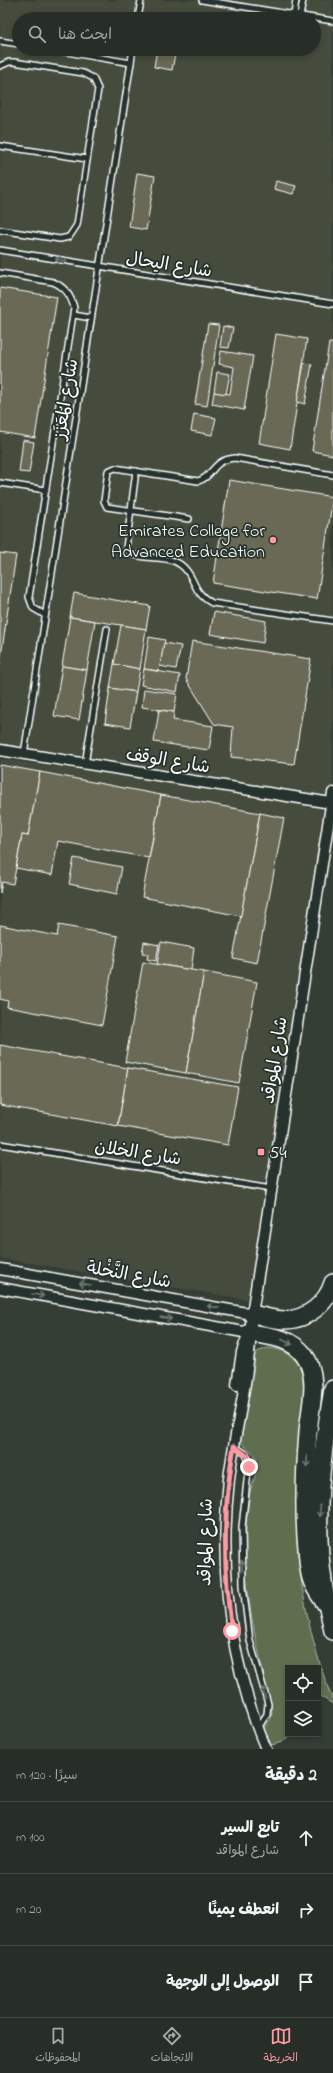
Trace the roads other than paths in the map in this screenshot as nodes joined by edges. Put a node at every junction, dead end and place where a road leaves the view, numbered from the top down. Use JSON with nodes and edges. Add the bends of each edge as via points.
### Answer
{"nodes":[{"id":1,"x":141,"y":0,"type":"edge"},
{"id":2,"x":202,"y":0,"type":"edge"},
{"id":3,"x":296,"y":0,"type":"edge"},
{"id":4,"x":303,"y":0,"type":"edge"},
{"id":5,"x":139,"y":12,"type":"edge"},
{"id":6,"x":276,"y":12,"type":"edge"},
{"id":7,"x":294,"y":12,"type":"edge"},
{"id":8,"x":301,"y":12,"type":"edge"},
{"id":9,"x":321,"y":19,"type":"edge"},
{"id":10,"x":333,"y":21,"type":"edge"},
{"id":11,"x":0,"y":41,"type":"edge"},
{"id":12,"x":12,"y":43,"type":"edge"},
{"id":13,"x":93,"y":56,"type":"edge"},
{"id":14,"x":132,"y":56,"type":"edge"},
{"id":15,"x":131,"y":62,"type":"junction"},
{"id":16,"x":0,"y":66,"type":"edge"},
{"id":17,"x":0,"y":146,"type":"edge"},
{"id":18,"x":87,"y":159,"type":"junction"},
{"id":19,"x":0,"y":230,"type":"edge"},
{"id":20,"x":0,"y":250,"type":"edge"},
{"id":21,"x":99,"y":267,"type":"junction"},
{"id":22,"x":0,"y":272,"type":"edge"},
{"id":23,"x":333,"y":304,"type":"edge"},
{"id":24,"x":74,"y":315,"type":"junction"},
{"id":25,"x":91,"y":318,"type":"junction"},
{"id":26,"x":136,"y":471,"type":"junction"},
{"id":27,"x":333,"y":475,"type":"edge"},
{"id":28,"x":0,"y":483,"type":"edge"},
{"id":29,"x":46,"y":490,"type":"junction"},
{"id":30,"x":131,"y":512,"type":"junction"},
{"id":31,"x":189,"y":520,"type":"dead end"},
{"id":32,"x":45,"y":615,"type":"junction"},
{"id":33,"x":333,"y":621,"type":"edge"},
{"id":34,"x":107,"y":629,"type":"dead end"},
{"id":35,"x":0,"y":750,"type":"edge"},
{"id":36,"x":24,"y":754,"type":"junction"},
{"id":37,"x":85,"y":764,"type":"junction"},
{"id":38,"x":332,"y":798,"type":"edge"},
{"id":39,"x":0,"y":1144,"type":"edge"},
{"id":40,"x":271,"y":1189,"type":"junction"},
{"id":41,"x":0,"y":1268,"type":"edge"},
{"id":42,"x":333,"y":1283,"type":"edge"},
{"id":43,"x":0,"y":1288,"type":"edge"},
{"id":44,"x":252,"y":1314,"type":"junction"},
{"id":45,"x":249,"y":1333,"type":"junction"},
{"id":46,"x":333,"y":1389,"type":"edge"},
{"id":47,"x":234,"y":1446,"type":"junction"},
{"id":48,"x":328,"y":1607,"type":"junction"},
{"id":49,"x":333,"y":1631,"type":"edge"},
{"id":50,"x":257,"y":1729,"type":"junction"},
{"id":51,"x":259,"y":1749,"type":"edge"},
{"id":52,"x":266,"y":1749,"type":"edge"}],
"edges":[{"from":1,"to":5,"type":"lane"},
{"from":2,"to":6,"type":"lane"},
{"from":3,"to":7,"type":"lane"},
{"from":4,"to":8,"type":"lane"},
{"from":9,"to":10,"type":"lane"},
{"from":11,"to":12,"type":"lane"},
{"from":13,"to":15,"type":"lane"},
{"from":14,"to":15,"type":"lane","name":"شارع المُعَزَز"},
{"from":15,"to":21,"type":"lane","name":"شارع المُعَزَز"},
{"from":16,"to":18,"type":"lane","via":[[14,62],[83,73],[93,78],[98,94]]},
{"from":17,"to":18,"type":"lane"},
{"from":18,"to":19,"type":"lane","via":[[77,225],[69,237],[60,239]]},
{"from":21,"to":20,"type":"lane","name":"شارع اليحال","one_way":true},
{"from":21,"to":23,"type":"lane","name":"شارع اليحال"},
{"from":21,"to":25,"type":"lane","name":"شارع المُعَزَز"},
{"from":22,"to":24,"type":"lane","via":[[59,284],[70,294]]},
{"from":24,"to":25,"type":"lane"},
{"from":24,"to":29,"type":"lane"},
{"from":25,"to":32,"type":"lane","name":"شارع المُعَزَز"},
{"from":26,"to":27,"type":"lane","via":[[198,481],[207,477],[222,460],[235,458]]},
{"from":26,"to":30,"type":"lane"},
{"from":26,"to":30,"type":"lane","via":[[110,469],[104,501],[105,506]]},
{"from":28,"to":29,"type":"lane"},
{"from":29,"to":32,"type":"lane","via":[[29,597],[34,608]]},
{"from":30,"to":31,"type":"lane"},
{"from":30,"to":33,"type":"lane","via":[[126,548],[128,552],[132,555],[178,563],[186,570],[194,587],[205,599]]},
{"from":32,"to":36,"type":"lane","name":"شارع المُعَزَز"},
{"from":34,"to":37,"type":"lane"},
{"from":35,"to":36,"type":"street","name":"شارع الوقف"},
{"from":36,"to":37,"type":"street","name":"شارع الوقف"},
{"from":37,"to":38,"type":"street","name":"شارع الوقف"},
{"from":38,"to":40,"type":"street","name":"شارع المواقد"},
{"from":39,"to":40,"type":"lane","name":"شارع الخلان"},
{"from":40,"to":44,"type":"street","name":"شارع المواقد"},
{"from":44,"to":41,"type":"street","name":"شارع النَّخْلة","one_way":true},
{"from":42,"to":44,"type":"highway","via":[[324,1301],[313,1311],[300,1317],[286,1320]]},
{"from":43,"to":45,"type":"street","name":"شارع النَّخْلة","one_way":true},
{"from":44,"to":45,"type":"street","name":"شارع المواقد"},
{"from":45,"to":47,"type":"street","name":"شارع المواقد","via":[[250,1353]]},
{"from":45,"to":48,"type":"highway","one_way":true,"via":[[286,1340],[304,1355],[310,1366],[312,1390],[307,1448],[306,1533],[311,1578]]},
{"from":45,"to":51,"type":"street","name":"شارع المواقد","via":[[242,1352],[225,1466],[219,1558],[222,1606],[230,1653],[241,1698]]},
{"from":46,"to":48,"type":"highway","one_way":true,"via":[[323,1448],[319,1521],[323,1580]]},
{"from":47,"to":50,"type":"street","name":"شارع المواقد","via":[[227,1506],[226,1585],[236,1654]]},
{"from":50,"to":47,"type":"lane","one_way":true,"via":[[268,1709],[250,1641],[243,1586],[242,1527],[249,1462],[246,1454]]},
{"from":48,"to":49,"type":"highway"},
{"from":50,"to":52,"type":"street","name":"شارع المواقد"}]}
